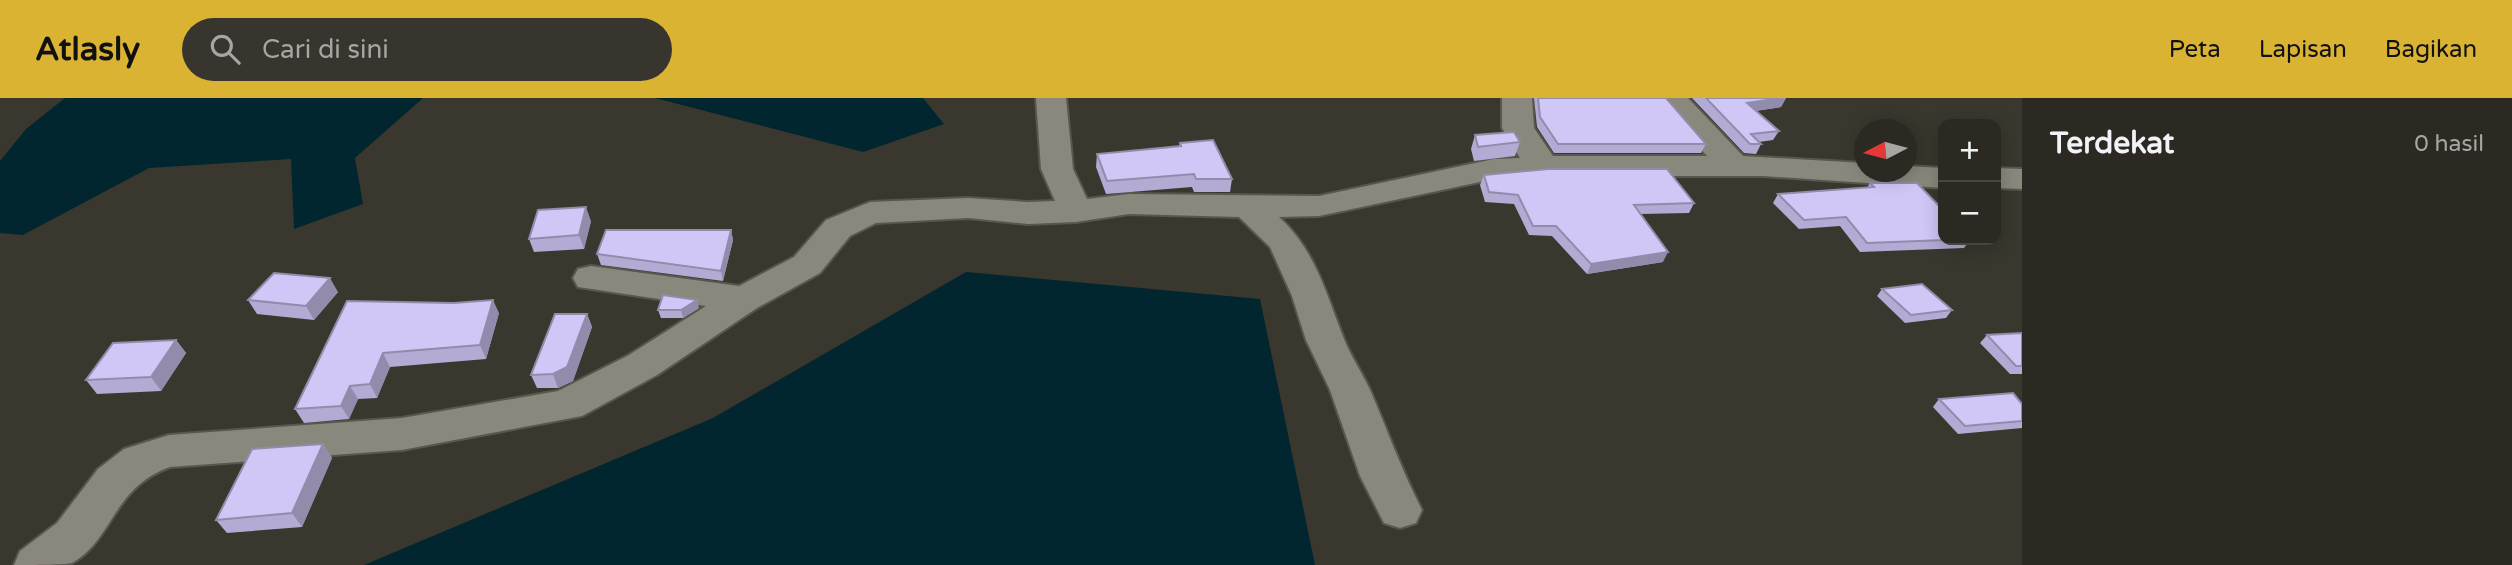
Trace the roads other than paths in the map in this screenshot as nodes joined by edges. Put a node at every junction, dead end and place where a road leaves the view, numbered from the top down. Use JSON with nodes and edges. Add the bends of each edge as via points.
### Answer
{"nodes":[{"id":1,"x":1051,"y":98,"type":"edge"},
{"id":2,"x":1517,"y":98,"type":"edge"},
{"id":3,"x":1671,"y":98,"type":"edge"},
{"id":4,"x":1544,"y":166,"type":"junction"},
{"id":5,"x":1734,"y":166,"type":"junction"},
{"id":6,"x":1938,"y":178,"type":"edge"},
{"id":7,"x":2001,"y":178,"type":"edge"},
{"id":8,"x":2022,"y":178,"type":"edge"},
{"id":9,"x":1248,"y":207,"type":"junction"},
{"id":10,"x":1076,"y":211,"type":"junction"},
{"id":11,"x":591,"y":278,"type":"dead end"},
{"id":12,"x":744,"y":299,"type":"junction"},
{"id":13,"x":1400,"y":510,"type":"dead end"},
{"id":14,"x":37,"y":565,"type":"edge"}],
"edges":[{"from":1,"to":10,"type":"street","via":[[1057,169]]},
{"from":2,"to":4,"type":"street","via":[[1514,119],[1521,138]]},
{"from":3,"to":5,"type":"street"},
{"from":4,"to":5,"type":"street"},
{"from":4,"to":9,"type":"street","via":[[1494,169],[1319,206]]},
{"from":5,"to":6,"type":"street"},
{"from":7,"to":8,"type":"street"},
{"from":9,"to":10,"type":"street","via":[[1129,204]]},
{"from":9,"to":13,"type":"street","via":[[1285,242]]},
{"from":10,"to":12,"type":"street","via":[[968,208],[870,213],[838,228],[807,265]]},
{"from":11,"to":12,"type":"street"},
{"from":12,"to":14,"type":"street","via":[[643,365],[567,405],[402,434],[169,451],[139,461],[113,481],[73,536]]}]}
